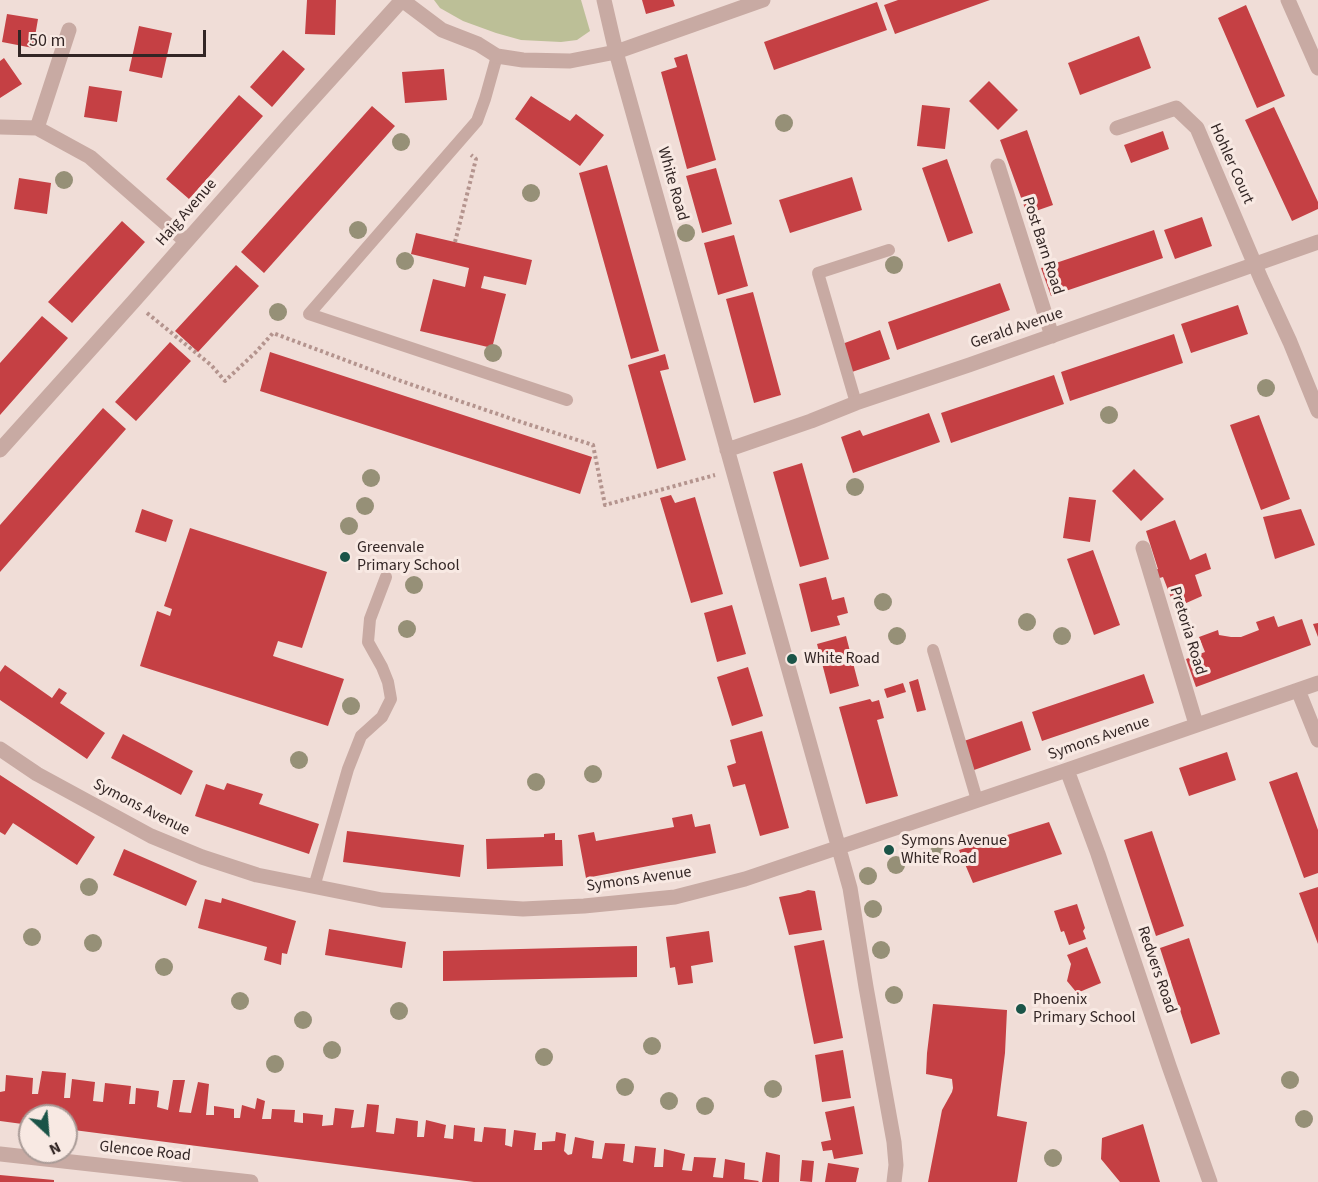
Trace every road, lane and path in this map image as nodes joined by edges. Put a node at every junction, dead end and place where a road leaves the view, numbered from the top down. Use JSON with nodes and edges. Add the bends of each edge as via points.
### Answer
{"nodes":[{"id":1,"x":402,"y":0,"type":"edge"},
{"id":2,"x":604,"y":0,"type":"edge"},
{"id":3,"x":764,"y":0,"type":"edge"},
{"id":4,"x":1288,"y":0,"type":"edge"},
{"id":5,"x":69,"y":30,"type":"dead end"},
{"id":6,"x":616,"y":52,"type":"junction"},
{"id":7,"x":497,"y":56,"type":"junction"},
{"id":8,"x":1318,"y":68,"type":"edge"},
{"id":9,"x":0,"y":127,"type":"edge"},
{"id":10,"x":37,"y":128,"type":"junction"},
{"id":11,"x":1117,"y":128,"type":"dead end"},
{"id":12,"x":458,"y":141,"type":"junction"},
{"id":13,"x":998,"y":166,"type":"dead end"},
{"id":14,"x":186,"y":242,"type":"junction"},
{"id":15,"x":455,"y":242,"type":"dead end"},
{"id":16,"x":1318,"y":242,"type":"edge"},
{"id":17,"x":889,"y":250,"type":"dead end"},
{"id":18,"x":1255,"y":264,"type":"junction"},
{"id":19,"x":133,"y":302,"type":"junction"},
{"id":20,"x":1052,"y":336,"type":"junction"},
{"id":21,"x":567,"y":400,"type":"dead end"},
{"id":22,"x":856,"y":403,"type":"junction"},
{"id":23,"x":1318,"y":411,"type":"edge"},
{"id":24,"x":0,"y":450,"type":"edge"},
{"id":25,"x":727,"y":450,"type":"junction"},
{"id":26,"x":733,"y":470,"type":"junction"},
{"id":27,"x":1143,"y":548,"type":"dead end"},
{"id":28,"x":386,"y":577,"type":"dead end"},
{"id":29,"x":933,"y":650,"type":"dead end"},
{"id":30,"x":1318,"y":683,"type":"edge"},
{"id":31,"x":1298,"y":690,"type":"junction"},
{"id":32,"x":1196,"y":724,"type":"junction"},
{"id":33,"x":1318,"y":740,"type":"edge"},
{"id":34,"x":0,"y":749,"type":"edge"},
{"id":35,"x":1067,"y":770,"type":"junction"},
{"id":36,"x":978,"y":800,"type":"junction"},
{"id":37,"x":838,"y":848,"type":"junction"},
{"id":38,"x":314,"y":887,"type":"junction"},
{"id":39,"x":0,"y":1154,"type":"edge"},
{"id":40,"x":251,"y":1182,"type":"edge"},
{"id":41,"x":894,"y":1182,"type":"edge"},
{"id":42,"x":1210,"y":1182,"type":"edge"}],
"edges":[{"from":1,"to":7,"type":"street","via":[[442,30]]},
{"from":1,"to":14,"type":"street","name":"Haig Avenue"},
{"from":2,"to":6,"type":"street","name":"White Road"},
{"from":3,"to":6,"type":"street"},
{"from":4,"to":8,"type":"street"},
{"from":5,"to":10,"type":"street"},
{"from":6,"to":7,"type":"street","via":[[570,61]]},
{"from":6,"to":25,"type":"street","name":"White Road"},
{"from":7,"to":12,"type":"lane","via":[[477,121]]},
{"from":9,"to":10,"type":"street"},
{"from":10,"to":14,"type":"street","via":[[90,157]]},
{"from":11,"to":18,"type":"street","name":"Hohler Court","via":[[1176,108],[1197,128]]},
{"from":12,"to":15,"type":"path","via":[[476,159]]},
{"from":12,"to":21,"type":"lane","via":[[309,314]]},
{"from":13,"to":20,"type":"street","name":"Post Barn Road"},
{"from":14,"to":19,"type":"street","name":"Haig Avenue"},
{"from":16,"to":18,"type":"street","name":"Gerald Avenue"},
{"from":17,"to":22,"type":"lane","via":[[818,273]]},
{"from":18,"to":20,"type":"street","name":"Gerald Avenue"},
{"from":18,"to":23,"type":"street"},
{"from":19,"to":24,"type":"street","name":"Haig Avenue"},
{"from":19,"to":26,"type":"path","via":[[211,365],[225,381],[273,333],[412,385],[593,445],[605,505]]},
{"from":20,"to":22,"type":"street","name":"Gerald Avenue"},
{"from":22,"to":25,"type":"street","name":"Gerald Avenue"},
{"from":25,"to":26,"type":"street","name":"White Road"},
{"from":26,"to":37,"type":"street","name":"White Road"},
{"from":27,"to":32,"type":"street","name":"Pretoria Road"},
{"from":28,"to":38,"type":"lane","via":[[369,619],[368,642],[388,682],[391,699],[382,717],[362,736],[348,769]]},
{"from":29,"to":36,"type":"lane"},
{"from":30,"to":31,"type":"street","name":"Symons Avenue"},
{"from":31,"to":32,"type":"street","name":"Symons Avenue"},
{"from":31,"to":33,"type":"street"},
{"from":32,"to":35,"type":"street","name":"Symons Avenue"},
{"from":34,"to":38,"type":"street","name":"Symons Avenue","via":[[151,836],[257,875]]},
{"from":35,"to":36,"type":"street","name":"Symons Avenue"},
{"from":35,"to":42,"type":"street","name":"Redvers Road"},
{"from":36,"to":37,"type":"street","name":"Symons Avenue"},
{"from":37,"to":38,"type":"street","name":"Symons Avenue","via":[[675,897],[584,906],[523,909],[382,900]]},
{"from":37,"to":41,"type":"street","name":"White Road","via":[[854,908],[894,1142]]},
{"from":39,"to":40,"type":"street","name":"Glencoe Road"}]}
